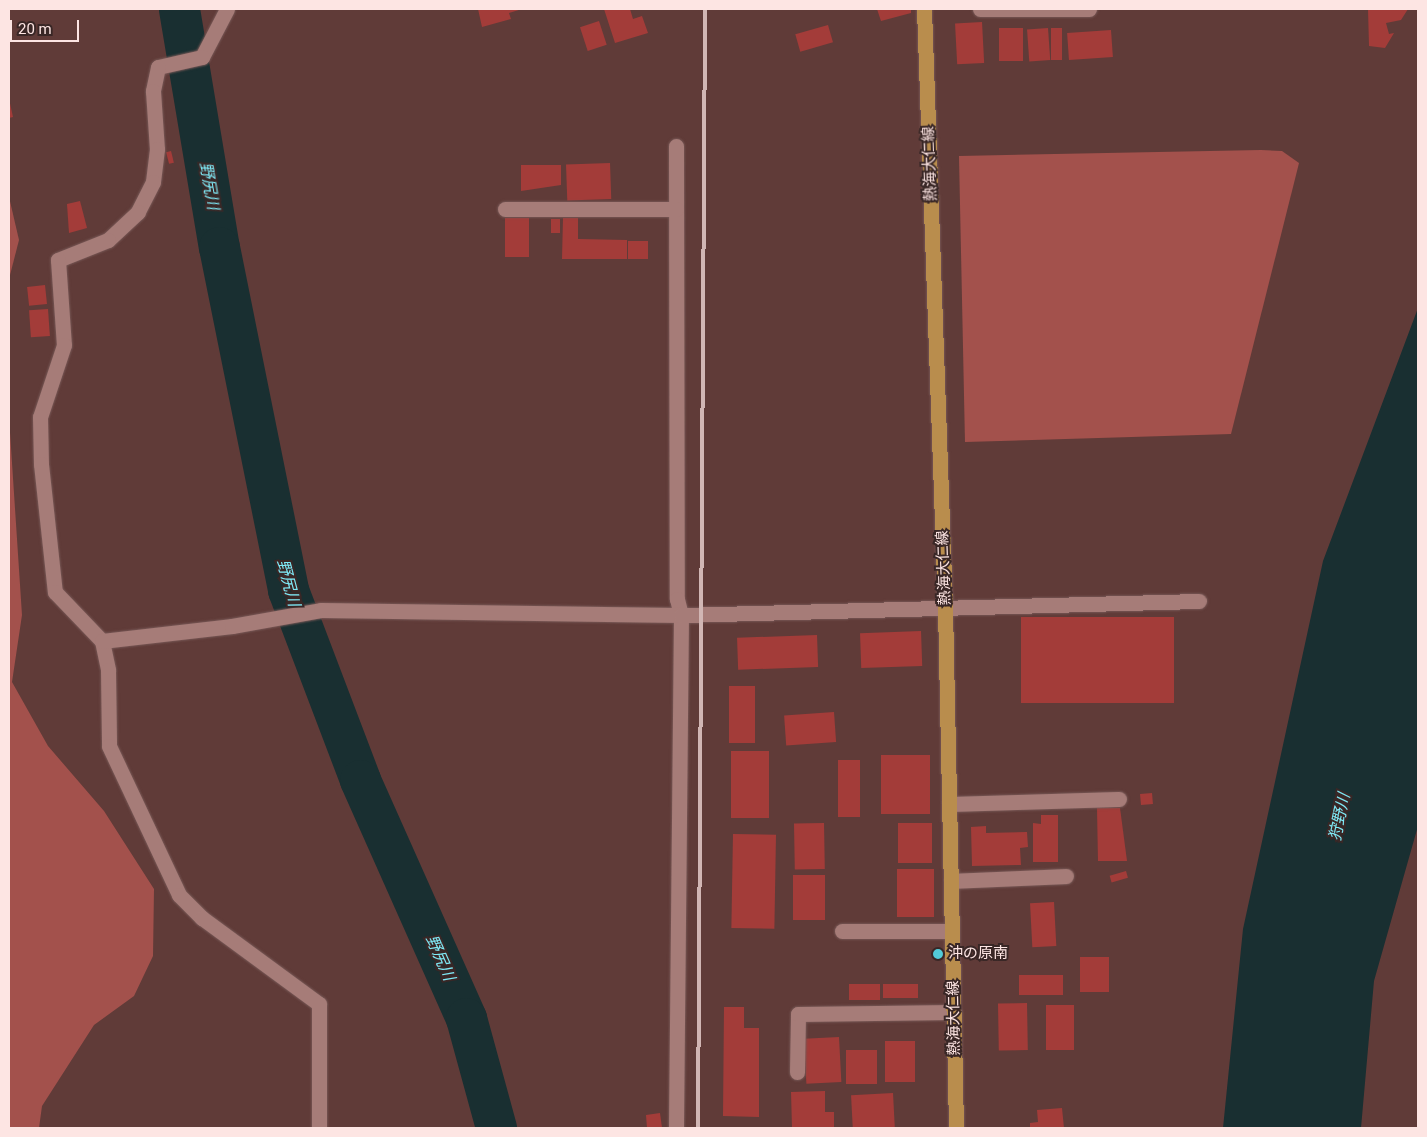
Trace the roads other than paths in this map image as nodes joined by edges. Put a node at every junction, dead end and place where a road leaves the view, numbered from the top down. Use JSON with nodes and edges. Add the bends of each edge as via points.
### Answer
{"nodes":[{"id":1,"x":228,"y":9,"type":"edge"},
{"id":2,"x":924,"y":9,"type":"edge"},
{"id":3,"x":980,"y":9,"type":"edge"},
{"id":4,"x":1089,"y":9,"type":"edge"},
{"id":5,"x":676,"y":146,"type":"dead end"},
{"id":6,"x":505,"y":209,"type":"dead end"},
{"id":7,"x":676,"y":209,"type":"junction"},
{"id":8,"x":1199,"y":601,"type":"dead end"},
{"id":9,"x":945,"y":607,"type":"junction"},
{"id":10,"x":681,"y":615,"type":"junction"},
{"id":11,"x":102,"y":641,"type":"junction"},
{"id":12,"x":1119,"y":799,"type":"dead end"},
{"id":13,"x":949,"y":804,"type":"junction"},
{"id":14,"x":1066,"y":876,"type":"dead end"},
{"id":15,"x":951,"y":881,"type":"junction"},
{"id":16,"x":952,"y":931,"type":"junction"},
{"id":17,"x":842,"y":932,"type":"dead end"},
{"id":18,"x":954,"y":1012,"type":"junction"},
{"id":19,"x":797,"y":1072,"type":"dead end"},
{"id":20,"x":319,"y":1128,"type":"edge"},
{"id":21,"x":676,"y":1128,"type":"edge"},
{"id":22,"x":956,"y":1128,"type":"edge"}],
"edges":[{"from":1,"to":11,"type":"street","via":[[202,57],[158,67],[153,91],[157,149],[153,182],[138,212],[108,240],[58,260],[64,345],[40,417],[55,592]]},
{"from":2,"to":9,"type":"main road","name":"熱海大仁線"},
{"from":3,"to":4,"type":"street"},
{"from":5,"to":7,"type":"street"},
{"from":6,"to":7,"type":"street"},
{"from":7,"to":10,"type":"street","via":[[677,599]]},
{"from":8,"to":9,"type":"street"},
{"from":9,"to":10,"type":"street"},
{"from":9,"to":13,"type":"main road","name":"熱海大仁線"},
{"from":10,"to":11,"type":"street","via":[[307,610],[232,626]]},
{"from":10,"to":21,"type":"street"},
{"from":11,"to":20,"type":"street","via":[[109,746],[179,895],[202,918],[319,1004]]},
{"from":12,"to":13,"type":"street"},
{"from":13,"to":15,"type":"main road","name":"熱海大仁線"},
{"from":14,"to":15,"type":"street"},
{"from":15,"to":16,"type":"main road","name":"熱海大仁線"},
{"from":16,"to":17,"type":"street"},
{"from":16,"to":18,"type":"main road","name":"熱海大仁線"},
{"from":18,"to":19,"type":"street","via":[[798,1014]]},
{"from":18,"to":22,"type":"main road","name":"熱海大仁線"}]}
